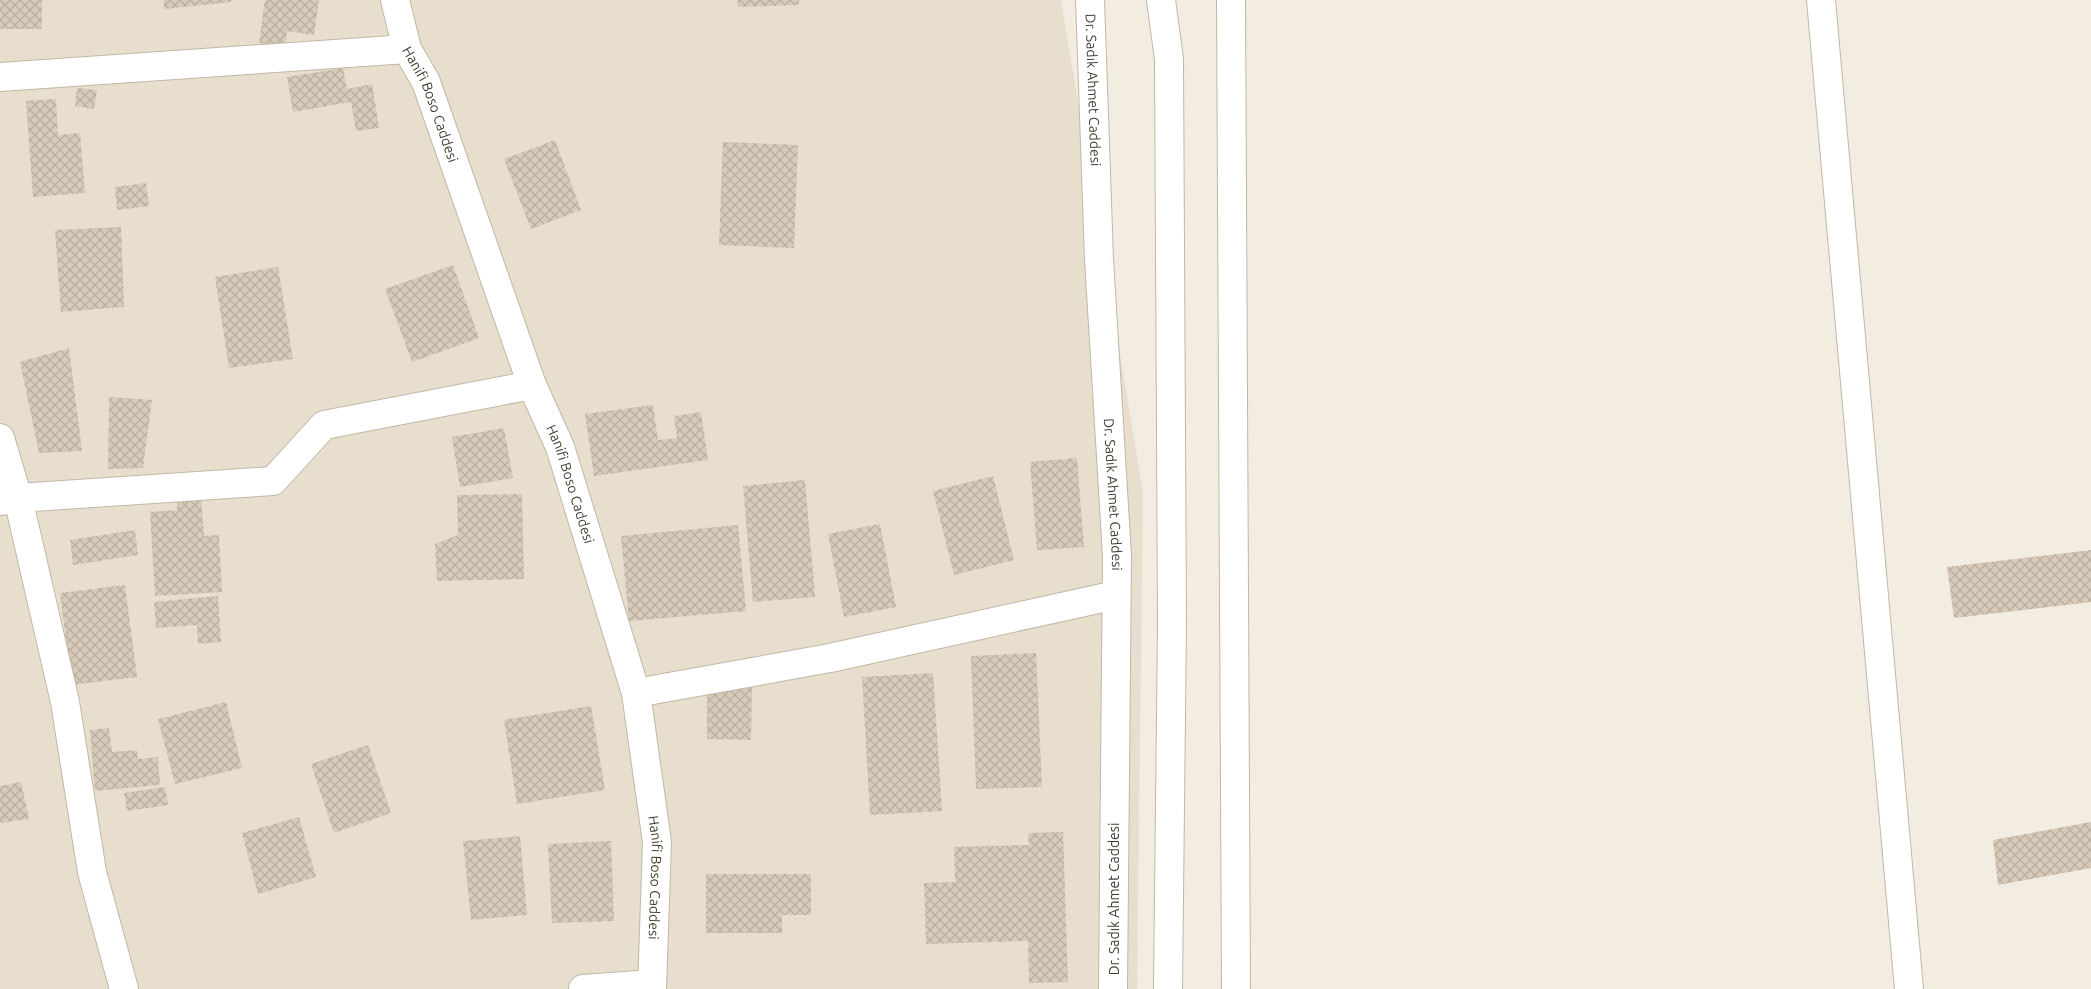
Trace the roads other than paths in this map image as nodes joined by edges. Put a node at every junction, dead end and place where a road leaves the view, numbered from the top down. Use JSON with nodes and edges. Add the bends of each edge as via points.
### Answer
{"nodes":[{"id":1,"x":395,"y":0,"type":"edge"},
{"id":2,"x":1090,"y":0,"type":"edge"},
{"id":3,"x":1161,"y":0,"type":"edge"},
{"id":4,"x":1231,"y":0,"type":"edge"},
{"id":5,"x":1821,"y":0,"type":"edge"},
{"id":6,"x":407,"y":49,"type":"junction"},
{"id":7,"x":0,"y":77,"type":"edge"},
{"id":8,"x":532,"y":385,"type":"junction"},
{"id":9,"x":0,"y":438,"type":"edge"},
{"id":10,"x":9,"y":500,"type":"edge"},
{"id":11,"x":1116,"y":595,"type":"junction"},
{"id":12,"x":636,"y":693,"type":"junction"},
{"id":13,"x":652,"y":986,"type":"edge"},
{"id":14,"x":124,"y":989,"type":"edge"},
{"id":15,"x":583,"y":989,"type":"edge"},
{"id":16,"x":1113,"y":989,"type":"edge"},
{"id":17,"x":1168,"y":989,"type":"edge"},
{"id":18,"x":1236,"y":989,"type":"edge"},
{"id":19,"x":1910,"y":989,"type":"edge"}],
"edges":[{"from":1,"to":6,"type":"street","name":"Hanifi Boso Caddesi"},
{"from":2,"to":11,"type":"street","name":"Dr. Sadık Ahmet Caddesi","via":[[1099,258],[1117,556]]},
{"from":3,"to":17,"type":"street","via":[[1169,60],[1172,633]]},
{"from":4,"to":18,"type":"street"},
{"from":5,"to":19,"type":"street"},
{"from":6,"to":7,"type":"street"},
{"from":6,"to":8,"type":"street","name":"Hanifi Boso Caddesi","via":[[426,82]]},
{"from":8,"to":10,"type":"street","via":[[324,426],[273,481]]},
{"from":8,"to":12,"type":"street","name":"Hanifi Boso Caddesi","via":[[560,447]]},
{"from":9,"to":10,"type":"street"},
{"from":10,"to":14,"type":"street","via":[[72,735],[92,872]]},
{"from":11,"to":12,"type":"street","via":[[830,658]]},
{"from":11,"to":16,"type":"street","name":"Dr. Sadık Ahmet Caddesi"},
{"from":12,"to":13,"type":"street","name":"Hanifi Boso Caddesi","via":[[657,842]]},
{"from":13,"to":15,"type":"street"}]}
